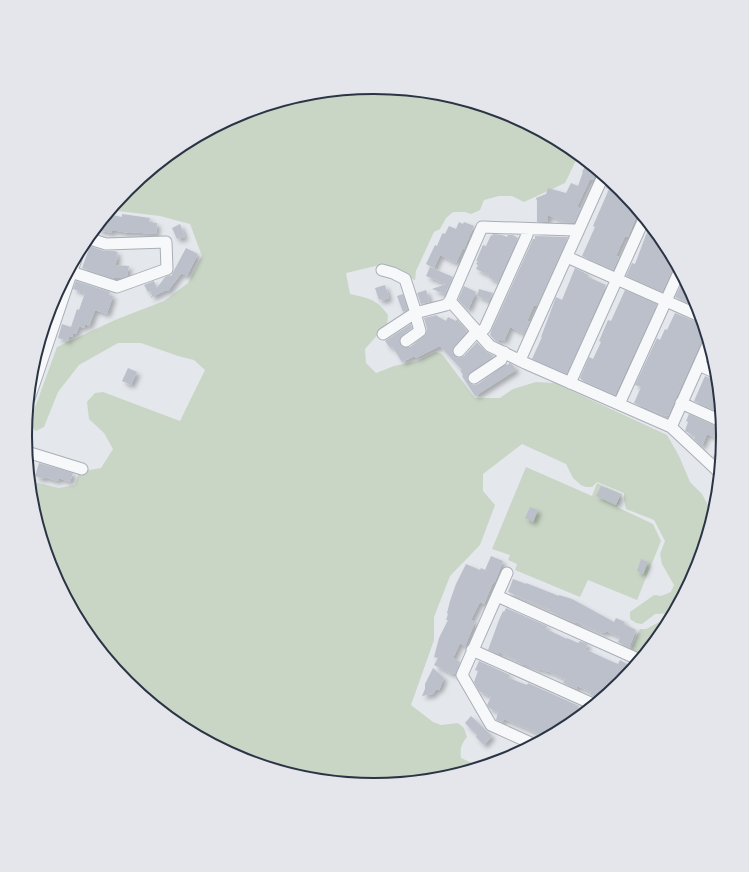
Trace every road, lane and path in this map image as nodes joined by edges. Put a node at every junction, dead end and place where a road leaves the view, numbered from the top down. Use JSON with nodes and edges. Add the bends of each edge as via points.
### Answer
{"nodes":[{"id":1,"x":602,"y":179,"type":"edge"},
{"id":2,"x":642,"y":223,"type":"edge"},
{"id":3,"x":527,"y":229,"type":"junction"},
{"id":4,"x":578,"y":232,"type":"junction"},
{"id":5,"x":94,"y":240,"type":"edge"},
{"id":6,"x":567,"y":256,"type":"junction"},
{"id":7,"x":382,"y":270,"type":"dead end"},
{"id":8,"x":74,"y":273,"type":"edge"},
{"id":9,"x":677,"y":276,"type":"edge"},
{"id":10,"x":617,"y":279,"type":"junction"},
{"id":11,"x":66,"y":288,"type":"edge"},
{"id":12,"x":450,"y":301,"type":"junction"},
{"id":13,"x":666,"y":301,"type":"junction"},
{"id":14,"x":416,"y":313,"type":"junction"},
{"id":15,"x":694,"y":314,"type":"edge"},
{"id":16,"x":478,"y":332,"type":"junction"},
{"id":17,"x":383,"y":334,"type":"dead end"},
{"id":18,"x":406,"y":341,"type":"dead end"},
{"id":19,"x":706,"y":350,"type":"edge"},
{"id":20,"x":459,"y":351,"type":"dead end"},
{"id":21,"x":504,"y":352,"type":"junction"},
{"id":22,"x":520,"y":360,"type":"junction"},
{"id":23,"x":699,"y":365,"type":"junction"},
{"id":24,"x":39,"y":368,"type":"edge"},
{"id":25,"x":710,"y":370,"type":"edge"},
{"id":26,"x":474,"y":378,"type":"dead end"},
{"id":27,"x":570,"y":383,"type":"junction"},
{"id":28,"x":681,"y":403,"type":"junction"},
{"id":29,"x":619,"y":404,"type":"junction"},
{"id":30,"x":716,"y":419,"type":"edge"},
{"id":31,"x":671,"y":427,"type":"junction"},
{"id":32,"x":33,"y":454,"type":"edge"},
{"id":33,"x":82,"y":468,"type":"dead end"},
{"id":34,"x":715,"y":468,"type":"edge"},
{"id":35,"x":507,"y":573,"type":"dead end"},
{"id":36,"x":497,"y":596,"type":"junction"},
{"id":37,"x":472,"y":650,"type":"junction"},
{"id":38,"x":635,"y":658,"type":"edge"},
{"id":39,"x":590,"y":703,"type":"edge"},
{"id":40,"x":529,"y":741,"type":"edge"}],
"edges":[{"from":1,"to":4,"type":"street"},
{"from":2,"to":10,"type":"street"},
{"from":3,"to":4,"type":"street"},
{"from":3,"to":12,"type":"street","via":[[482,227]]},
{"from":3,"to":16,"type":"street","via":[[527,235],[485,328]]},
{"from":4,"to":6,"type":"street"},
{"from":5,"to":8,"type":"street","via":[[106,244],[166,242],[167,269],[117,287]]},
{"from":6,"to":10,"type":"street"},
{"from":6,"to":22,"type":"street"},
{"from":7,"to":14,"type":"street","via":[[405,279]]},
{"from":9,"to":13,"type":"street"},
{"from":10,"to":13,"type":"street"},
{"from":10,"to":27,"type":"street"},
{"from":11,"to":24,"type":"street"},
{"from":12,"to":14,"type":"street"},
{"from":12,"to":16,"type":"street"},
{"from":13,"to":15,"type":"street"},
{"from":13,"to":29,"type":"street"},
{"from":14,"to":17,"type":"street"},
{"from":14,"to":18,"type":"street","via":[[424,330]]},
{"from":16,"to":20,"type":"street"},
{"from":16,"to":21,"type":"street","via":[[490,346]]},
{"from":19,"to":23,"type":"street"},
{"from":21,"to":22,"type":"street"},
{"from":21,"to":26,"type":"street","via":[[501,360]]},
{"from":22,"to":27,"type":"street"},
{"from":23,"to":25,"type":"street"},
{"from":23,"to":28,"type":"street"},
{"from":27,"to":29,"type":"street"},
{"from":28,"to":30,"type":"street"},
{"from":28,"to":31,"type":"street"},
{"from":29,"to":31,"type":"street"},
{"from":31,"to":34,"type":"street"},
{"from":32,"to":33,"type":"street"},
{"from":35,"to":36,"type":"street"},
{"from":36,"to":37,"type":"street"},
{"from":36,"to":38,"type":"street"},
{"from":37,"to":39,"type":"street"},
{"from":37,"to":40,"type":"street","via":[[462,674],[492,725]]}]}
